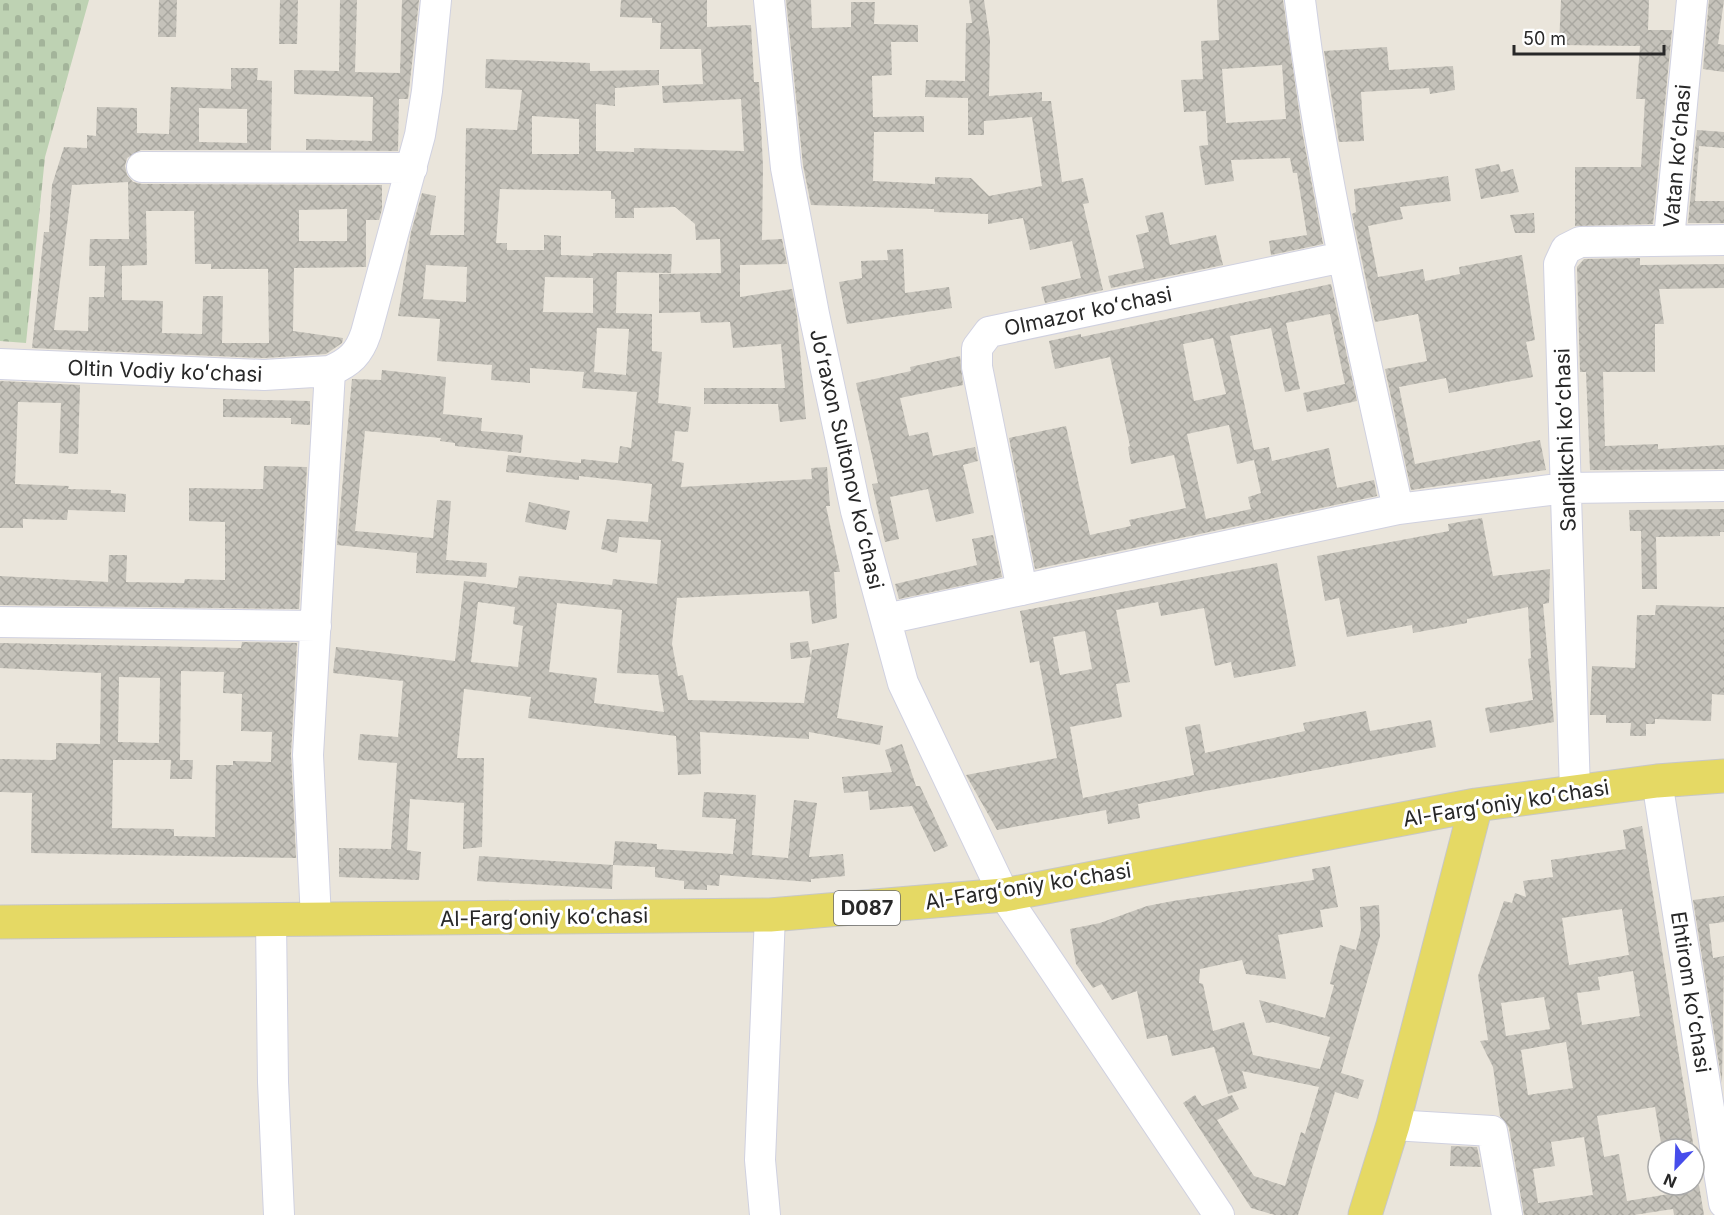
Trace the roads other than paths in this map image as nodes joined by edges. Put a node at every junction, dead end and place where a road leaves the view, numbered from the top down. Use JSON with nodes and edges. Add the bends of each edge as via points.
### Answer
{"nodes":[{"id":1,"x":435,"y":0,"type":"edge"},
{"id":2,"x":769,"y":0,"type":"edge"},
{"id":3,"x":1300,"y":0,"type":"edge"},
{"id":4,"x":1692,"y":0,"type":"edge"},
{"id":5,"x":142,"y":167,"type":"dead end"},
{"id":6,"x":412,"y":168,"type":"junction"},
{"id":7,"x":1669,"y":240,"type":"junction"},
{"id":8,"x":1724,"y":240,"type":"edge"},
{"id":9,"x":1343,"y":258,"type":"junction"},
{"id":10,"x":0,"y":364,"type":"edge"},
{"id":11,"x":330,"y":371,"type":"junction"},
{"id":12,"x":1724,"y":486,"type":"edge"},
{"id":13,"x":1566,"y":488,"type":"junction"},
{"id":14,"x":1398,"y":509,"type":"junction"},
{"id":15,"x":1022,"y":590,"type":"junction"},
{"id":16,"x":886,"y":619,"type":"junction"},
{"id":17,"x":0,"y":622,"type":"edge"},
{"id":18,"x":316,"y":626,"type":"junction"},
{"id":19,"x":1724,"y":776,"type":"edge"},
{"id":20,"x":1657,"y":781,"type":"junction"},
{"id":21,"x":1575,"y":792,"type":"junction"},
{"id":22,"x":1476,"y":805,"type":"junction"},
{"id":23,"x":1004,"y":895,"type":"junction"},
{"id":24,"x":770,"y":915,"type":"junction"},
{"id":25,"x":316,"y":919,"type":"junction"},
{"id":26,"x":271,"y":920,"type":"junction"},
{"id":27,"x":0,"y":922,"type":"edge"},
{"id":28,"x":1393,"y":1125,"type":"junction"},
{"id":29,"x":1724,"y":1203,"type":"edge"},
{"id":30,"x":279,"y":1215,"type":"edge"},
{"id":31,"x":765,"y":1215,"type":"edge"},
{"id":32,"x":1219,"y":1215,"type":"edge"},
{"id":33,"x":1365,"y":1215,"type":"edge"},
{"id":34,"x":1507,"y":1215,"type":"edge"}],
"edges":[{"from":1,"to":6,"type":"street","name":"Oltin Vodiy koʻchasi","via":[[427,91]]},
{"from":2,"to":16,"type":"street","name":"Joʻraxon Sultonov koʻchasi","via":[[786,168],[848,478]]},
{"from":3,"to":9,"type":"street","via":[[1312,95]]},
{"from":4,"to":7,"type":"street","name":"Vatan koʻchasi"},
{"from":5,"to":6,"type":"street"},
{"from":6,"to":11,"type":"street","name":"Oltin Vodiy koʻchasi","via":[[362,347],[354,359]]},
{"from":7,"to":8,"type":"street","name":"Sandikchi koʻchasi"},
{"from":7,"to":13,"type":"street","name":"Sandikchi koʻchasi","via":[[1580,242],[1566,249],[1559,264]]},
{"from":9,"to":14,"type":"street"},
{"from":9,"to":15,"type":"street","name":"Olmazor koʻchasi","via":[[989,332],[977,348],[977,368]]},
{"from":10,"to":11,"type":"street","name":"Oltin Vodiy koʻchasi","via":[[264,375]]},
{"from":11,"to":18,"type":"street"},
{"from":12,"to":13,"type":"street"},
{"from":13,"to":14,"type":"street"},
{"from":13,"to":21,"type":"street","name":"Sandikchi koʻchasi"},
{"from":14,"to":15,"type":"street"},
{"from":15,"to":16,"type":"street"},
{"from":16,"to":23,"type":"street","name":"Joʻraxon Sultonov koʻchasi","via":[[903,682]]},
{"from":17,"to":18,"type":"street"},
{"from":18,"to":25,"type":"street","via":[[308,755]]},
{"from":19,"to":20,"type":"main road","name":"Al-Fargʻoniy koʻchasi","number":"D087"},
{"from":20,"to":21,"type":"main road","name":"Al-Fargʻoniy koʻchasi","number":"D087"},
{"from":20,"to":29,"type":"street","name":"Ehtirom koʻchasi"},
{"from":21,"to":22,"type":"main road","name":"Al-Fargʻoniy koʻchasi","number":"D087"},
{"from":22,"to":23,"type":"main road","name":"Al-Fargʻoniy koʻchasi","number":"D087"},
{"from":22,"to":28,"type":"main road"},
{"from":23,"to":24,"type":"main road","name":"Al-Fargʻoniy koʻchasi","number":"D087"},
{"from":23,"to":32,"type":"street","name":"Joʻraxon Sultonov koʻchasi"},
{"from":24,"to":25,"type":"main road","name":"Al-Fargʻoniy koʻchasi","number":"D087"},
{"from":24,"to":31,"type":"street","via":[[760,1160]]},
{"from":25,"to":26,"type":"main road","name":"Al-Fargʻoniy koʻchasi","number":"D087"},
{"from":26,"to":27,"type":"main road","name":"Al-Fargʻoniy koʻchasi","number":"D087"},
{"from":26,"to":30,"type":"street"},
{"from":28,"to":33,"type":"main road"},
{"from":28,"to":34,"type":"street","via":[[1492,1131]]}]}
